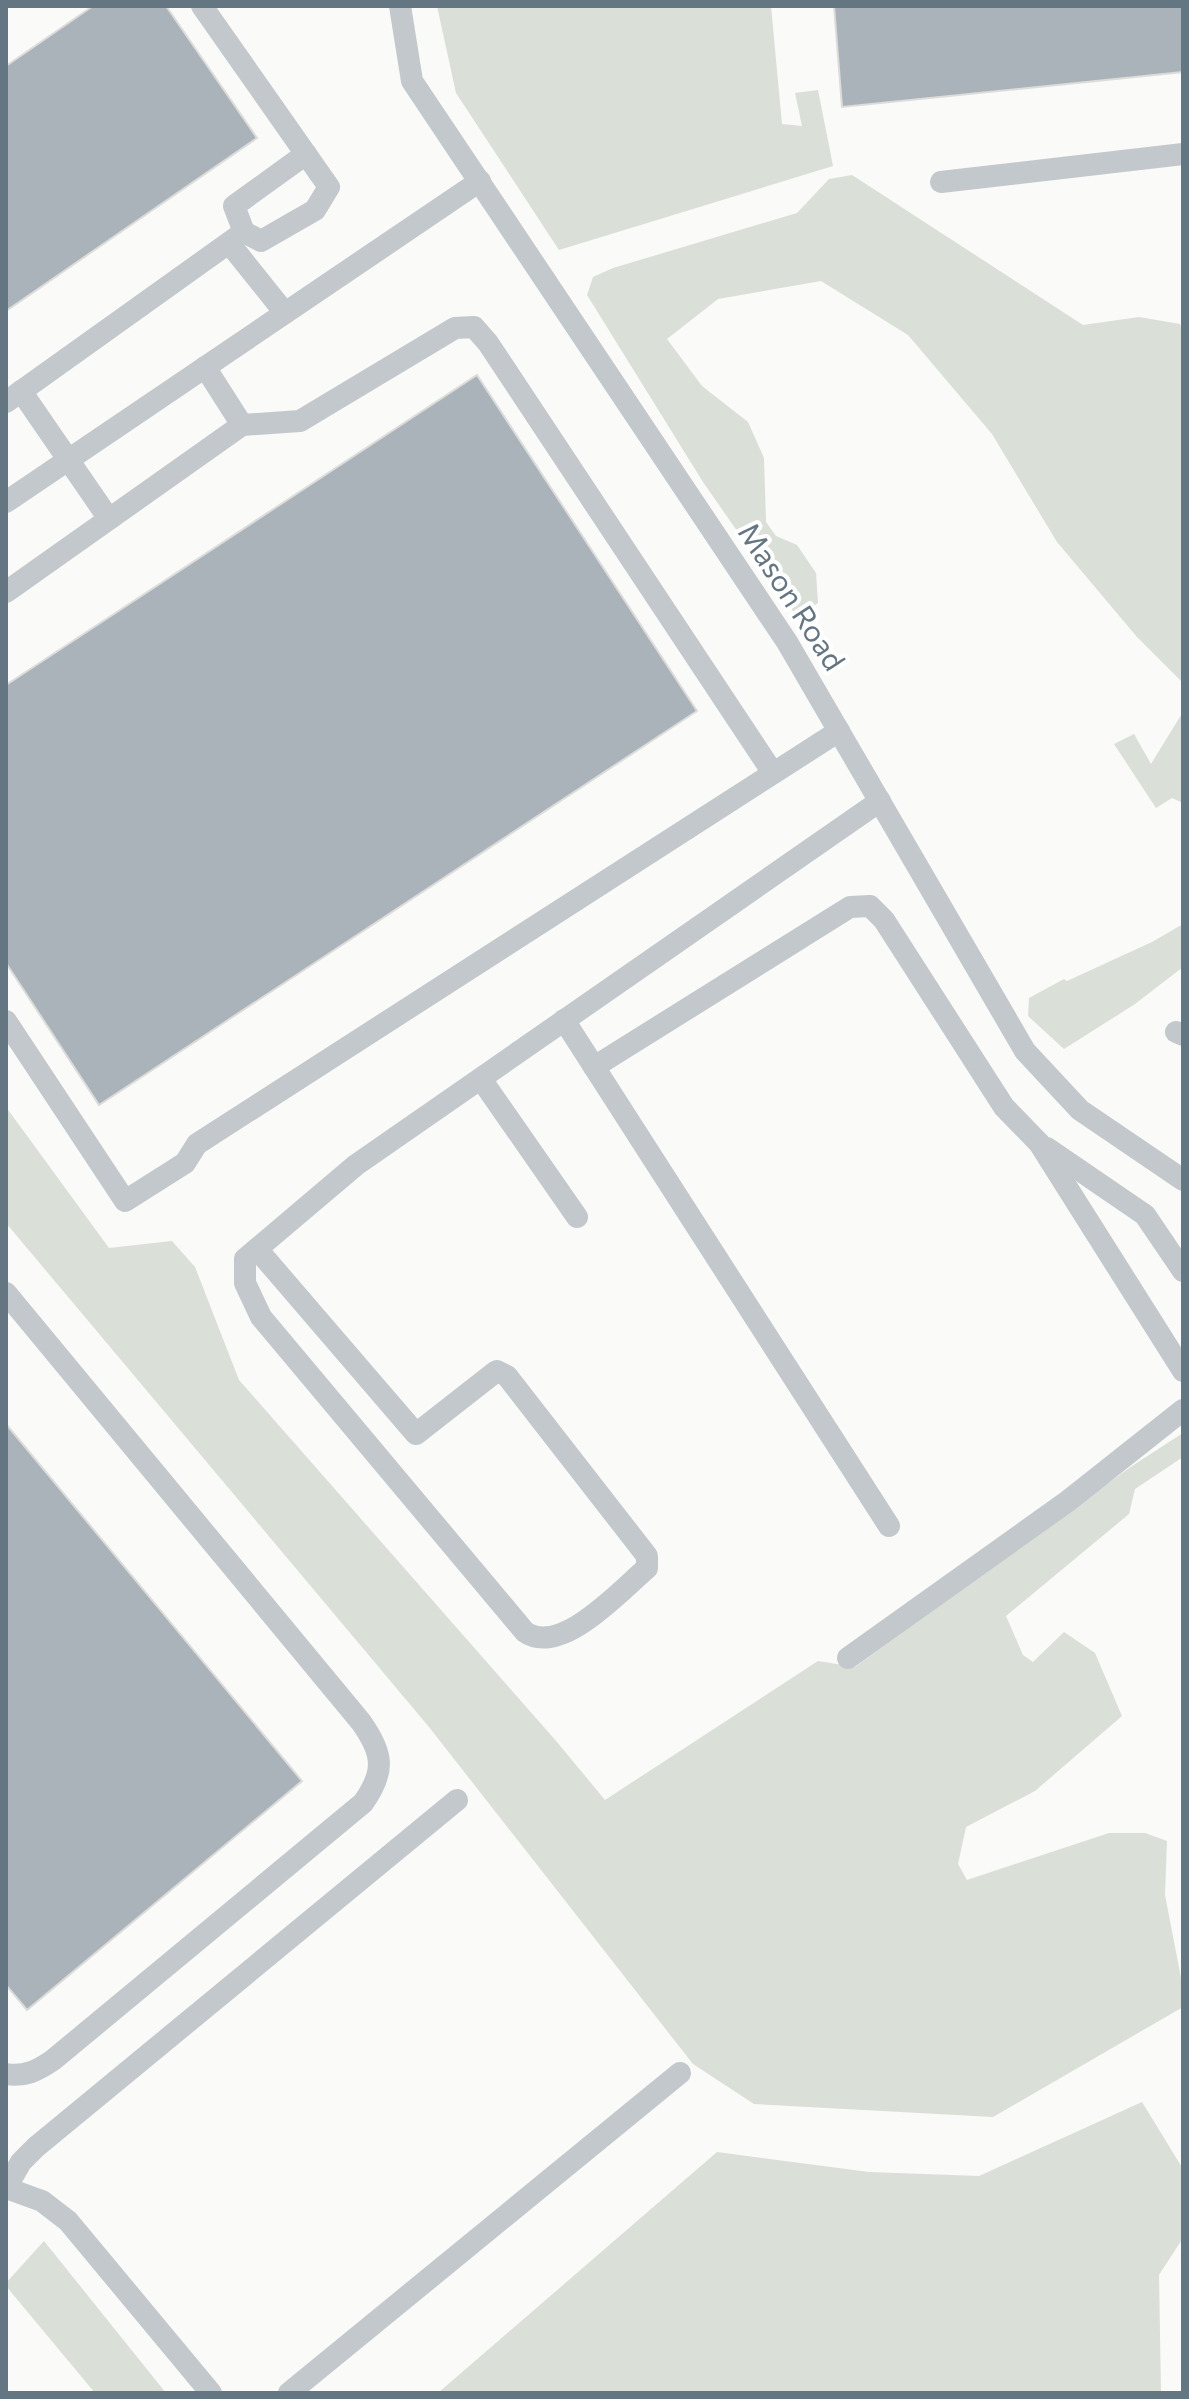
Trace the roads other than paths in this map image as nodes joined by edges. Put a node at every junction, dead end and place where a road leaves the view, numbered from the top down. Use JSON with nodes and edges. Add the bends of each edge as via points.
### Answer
{"nodes":[{"id":1,"x":202,"y":6,"type":"edge"},
{"id":2,"x":400,"y":6,"type":"edge"},
{"id":3,"x":306,"y":154,"type":"junction"},
{"id":4,"x":1183,"y":154,"type":"edge"},
{"id":5,"x":480,"y":181,"type":"junction"},
{"id":6,"x":941,"y":182,"type":"dead end"},
{"id":7,"x":237,"y":237,"type":"junction"},
{"id":8,"x":285,"y":313,"type":"junction"},
{"id":9,"x":205,"y":367,"type":"junction"},
{"id":10,"x":13,"y":396,"type":"edge"},
{"id":11,"x":242,"y":425,"type":"junction"},
{"id":12,"x":68,"y":461,"type":"junction"},
{"id":13,"x":6,"y":502,"type":"edge"},
{"id":14,"x":109,"y":519,"type":"junction"},
{"id":15,"x":6,"y":592,"type":"edge"},
{"id":16,"x":839,"y":731,"type":"junction"},
{"id":17,"x":773,"y":773,"type":"junction"},
{"id":18,"x":880,"y":801,"type":"junction"},
{"id":19,"x":564,"y":1020,"type":"junction"},
{"id":20,"x":6,"y":1021,"type":"edge"},
{"id":21,"x":594,"y":1067,"type":"junction"},
{"id":22,"x":481,"y":1079,"type":"junction"},
{"id":23,"x":1039,"y":1143,"type":"junction"},
{"id":24,"x":1183,"y":1180,"type":"edge"},
{"id":25,"x":577,"y":1217,"type":"dead end"},
{"id":26,"x":257,"y":1249,"type":"junction"},
{"id":27,"x":1183,"y":1271,"type":"edge"},
{"id":28,"x":6,"y":1293,"type":"edge"},
{"id":29,"x":1183,"y":1371,"type":"edge"},
{"id":30,"x":1183,"y":1410,"type":"edge"},
{"id":31,"x":889,"y":1526,"type":"dead end"},
{"id":32,"x":848,"y":1658,"type":"dead end"},
{"id":33,"x":457,"y":1800,"type":"dead end"},
{"id":34,"x":680,"y":2073,"type":"dead end"},
{"id":35,"x":6,"y":2074,"type":"edge"},
{"id":36,"x":6,"y":2188,"type":"edge"},
{"id":37,"x":211,"y":2393,"type":"edge"},
{"id":38,"x":289,"y":2393,"type":"edge"}],
"edges":[{"from":1,"to":3,"type":"street"},
{"from":2,"to":5,"type":"street","name":"Mason Road","via":[[412,81]]},
{"from":3,"to":7,"type":"street","via":[[234,206]]},
{"from":3,"to":7,"type":"street","via":[[329,187],[315,210],[261,241]]},
{"from":4,"to":6,"type":"street"},
{"from":5,"to":8,"type":"street"},
{"from":5,"to":16,"type":"street","name":"Mason Road","via":[[787,642]]},
{"from":7,"to":8,"type":"street"},
{"from":7,"to":10,"type":"street"},
{"from":8,"to":9,"type":"street"},
{"from":9,"to":11,"type":"street"},
{"from":9,"to":12,"type":"street"},
{"from":10,"to":12,"type":"street"},
{"from":11,"to":14,"type":"street"},
{"from":11,"to":17,"type":"street","via":[[300,421],[455,328],[474,327]]},
{"from":12,"to":13,"type":"street"},
{"from":12,"to":14,"type":"street"},
{"from":14,"to":15,"type":"street"},
{"from":16,"to":17,"type":"street"},
{"from":16,"to":18,"type":"street","name":"Mason Road"},
{"from":17,"to":20,"type":"street","via":[[197,1144],[185,1163],[125,1201]]},
{"from":18,"to":19,"type":"street"},
{"from":18,"to":24,"type":"street","name":"Mason Road","via":[[1025,1051],[1080,1110]]},
{"from":19,"to":21,"type":"street"},
{"from":19,"to":22,"type":"street"},
{"from":21,"to":23,"type":"street","via":[[850,907],[870,906],[1004,1107]]},
{"from":21,"to":31,"type":"street"},
{"from":22,"to":25,"type":"street"},
{"from":22,"to":26,"type":"street","via":[[356,1165]]},
{"from":23,"to":27,"type":"street","via":[[1145,1215]]},
{"from":23,"to":29,"type":"street"},
{"from":26,"to":26,"type":"street","via":[[245,1259],[245,1283],[261,1317],[525,1632],[539,1638],[567,1633],[647,1568],[643,1549],[507,1376],[497,1371],[416,1434]]},
{"from":28,"to":35,"type":"street","via":[[361,1722],[375,1742],[381,1765],[376,1785],[363,1803],[65,2050],[35,2072]]},
{"from":30,"to":32,"type":"street","via":[[1068,1501]]},
{"from":33,"to":36,"type":"street","via":[[36,2147]]},
{"from":34,"to":38,"type":"street"},
{"from":36,"to":37,"type":"street","via":[[42,2201],[68,2221]]}]}
